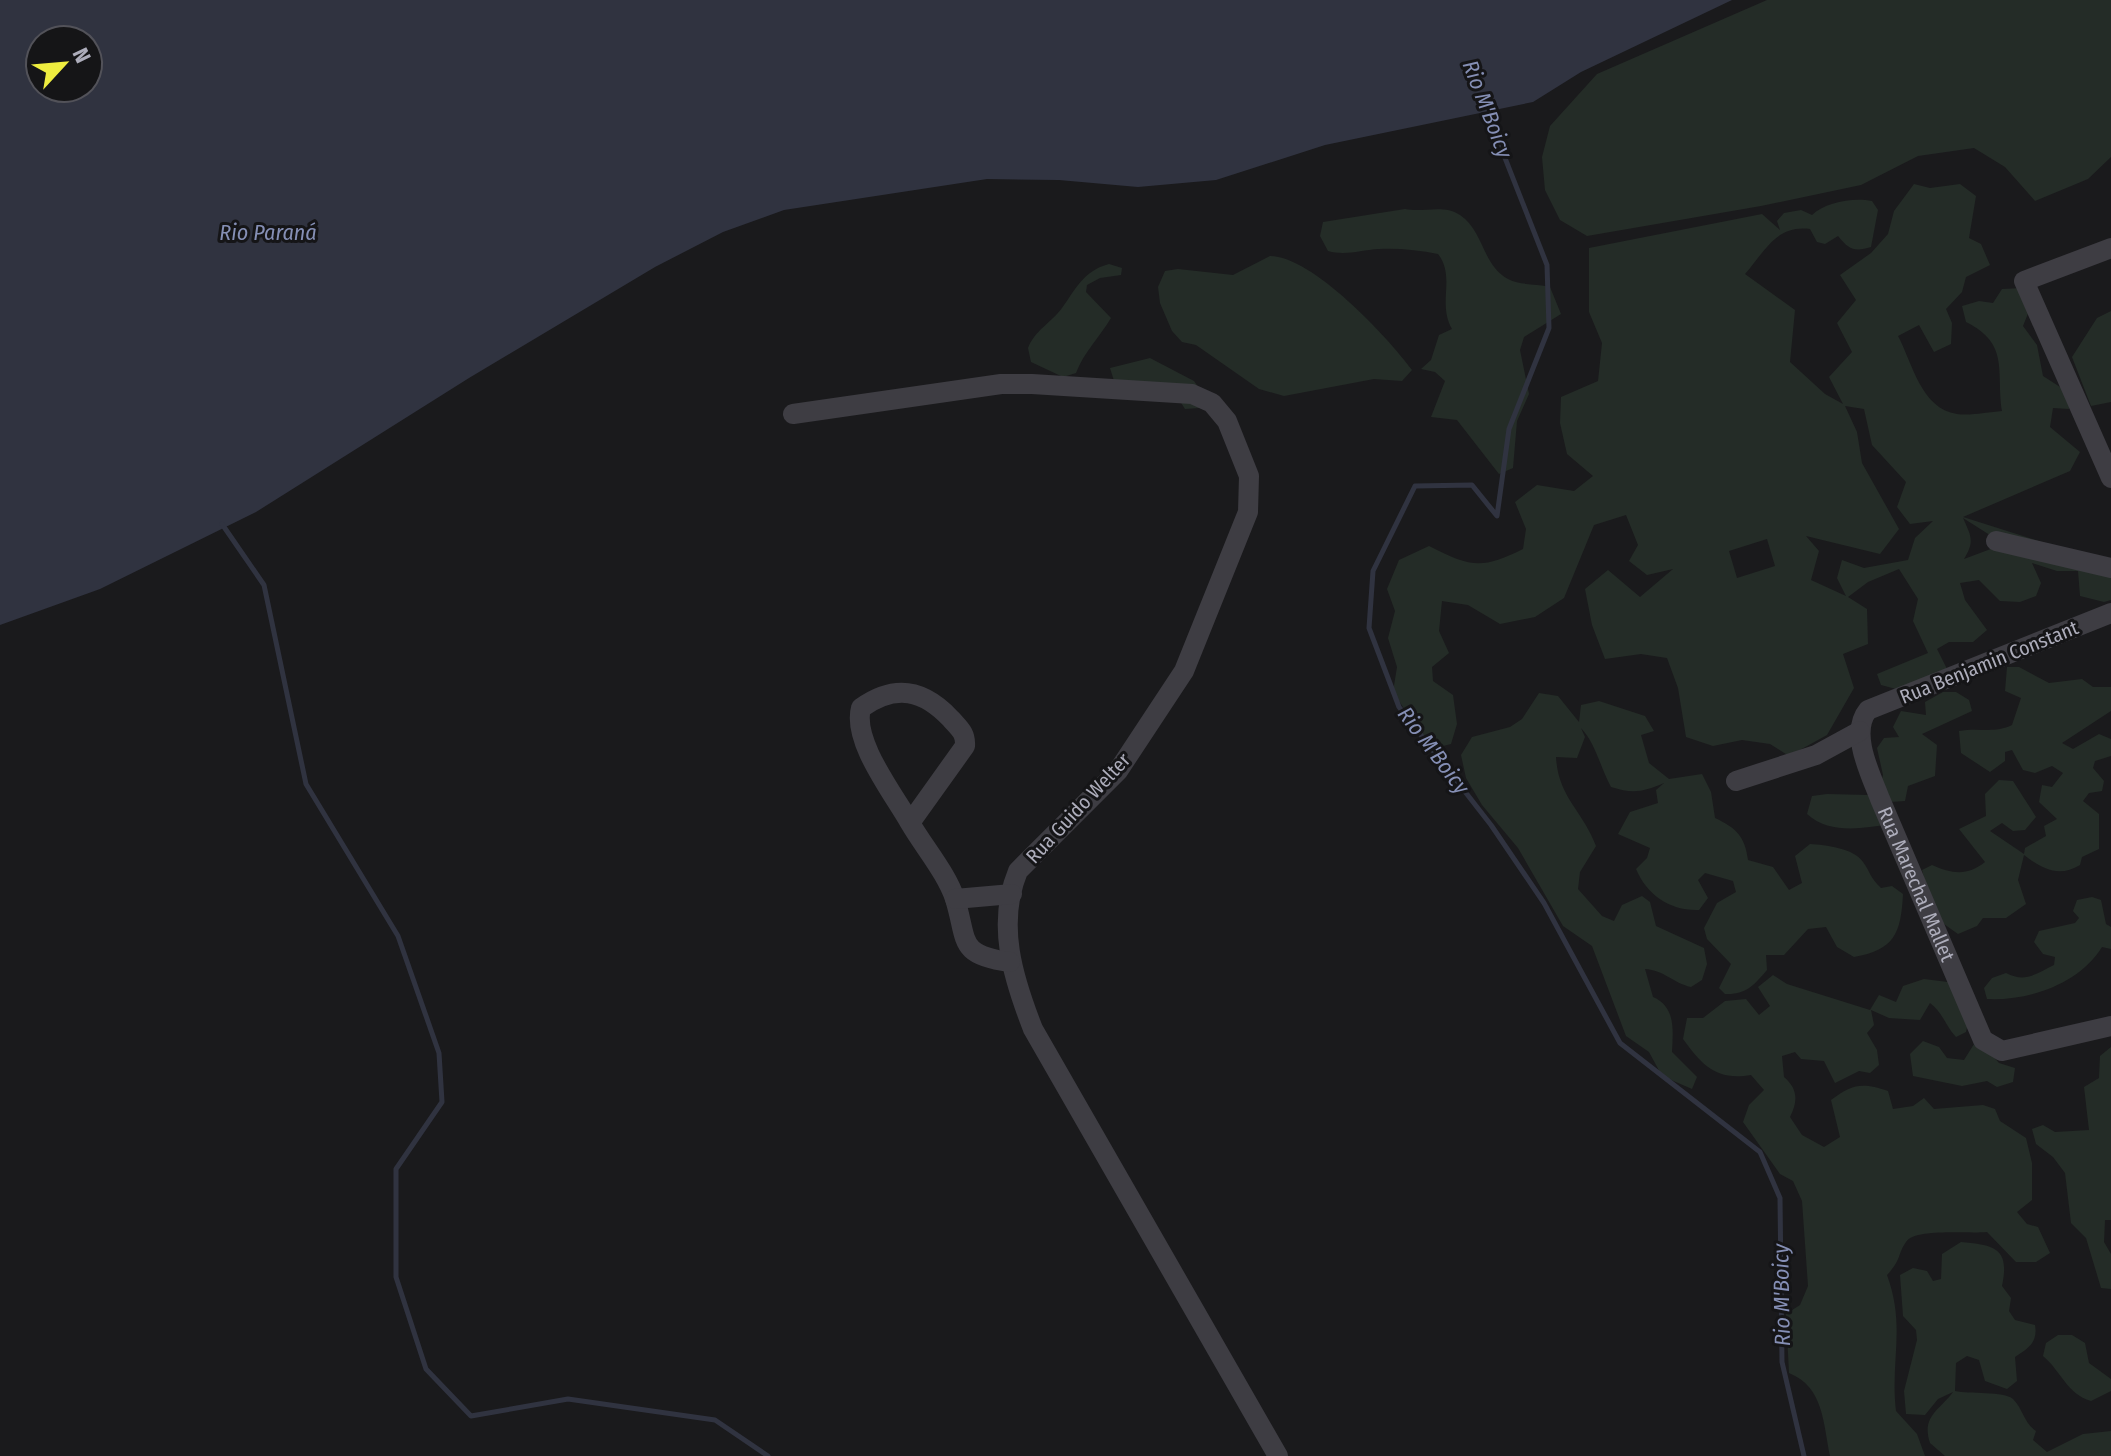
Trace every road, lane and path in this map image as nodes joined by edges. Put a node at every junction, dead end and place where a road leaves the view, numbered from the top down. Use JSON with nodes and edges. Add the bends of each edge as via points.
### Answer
{"nodes":[{"id":1,"x":2111,"y":248,"type":"edge"},
{"id":2,"x":793,"y":414,"type":"dead end"},
{"id":3,"x":2103,"y":437,"type":"edge"},
{"id":4,"x":2111,"y":478,"type":"edge"},
{"id":5,"x":1996,"y":541,"type":"dead end"},
{"id":6,"x":2111,"y":568,"type":"edge"},
{"id":7,"x":2111,"y":613,"type":"edge"},
{"id":8,"x":1860,"y":731,"type":"junction"},
{"id":9,"x":1736,"y":781,"type":"dead end"},
{"id":10,"x":910,"y":823,"type":"junction"},
{"id":11,"x":1012,"y":894,"type":"junction"},
{"id":12,"x":955,"y":899,"type":"junction"},
{"id":13,"x":1010,"y":962,"type":"junction"},
{"id":14,"x":2111,"y":1026,"type":"edge"},
{"id":15,"x":1278,"y":1456,"type":"edge"}],
"edges":[{"from":1,"to":3,"type":"street","via":[[2024,281]]},
{"from":2,"to":11,"type":"street","name":"Rua Guido Welter","via":[[1001,384],[1177,391],[1212,403],[1239,445],[1249,476],[1248,512],[1184,671],[1118,771],[1018,871]]},
{"from":3,"to":4,"type":"street"},
{"from":5,"to":6,"type":"street"},
{"from":7,"to":8,"type":"street","name":"Rua Benjamin Constant","via":[[1868,710]]},
{"from":8,"to":9,"type":"street","via":[[1816,755]]},
{"from":8,"to":14,"type":"street","name":"Rua Marechal Mallet","via":[[1880,799],[1983,1040],[2002,1051]]},
{"from":10,"to":10,"type":"street","via":[[857,722],[861,708],[871,701],[909,693],[936,703],[965,739]]},
{"from":10,"to":12,"type":"street"},
{"from":11,"to":12,"type":"street"},
{"from":11,"to":13,"type":"street","name":"Rua Guido Welter"},
{"from":12,"to":13,"type":"street","via":[[963,936],[972,950],[984,958]]},
{"from":13,"to":15,"type":"street","name":"Rua Guido Welter","via":[[1033,1029]]}]}
